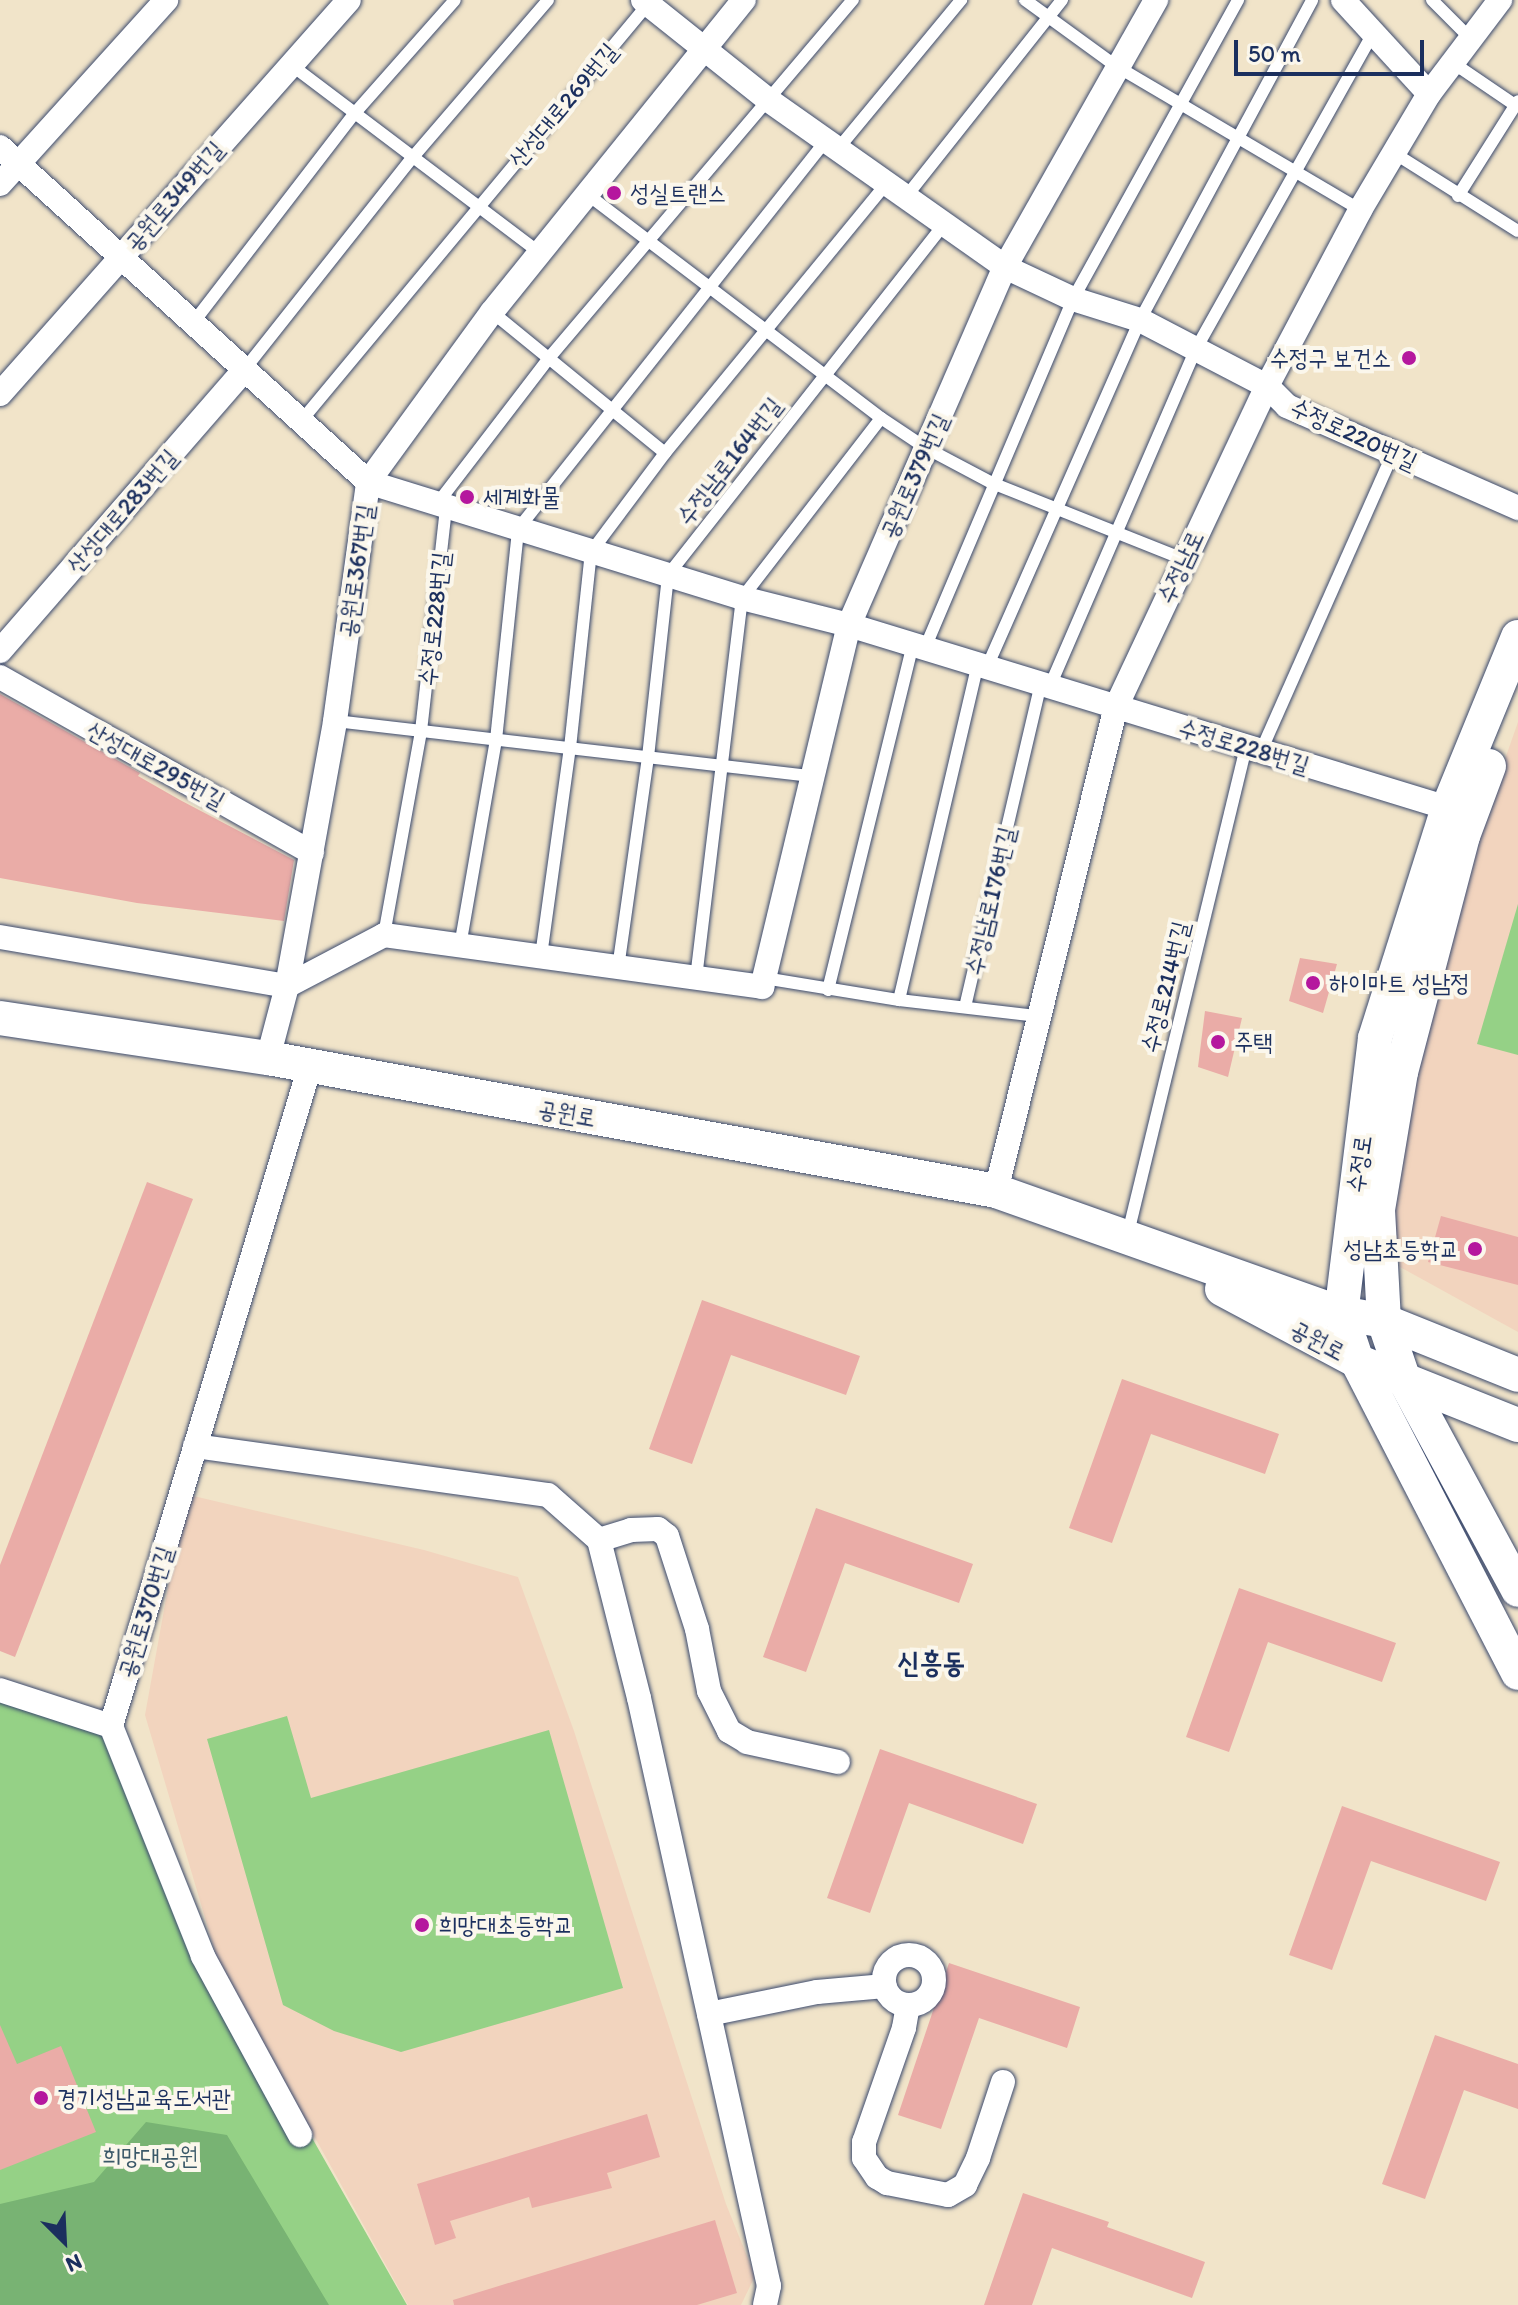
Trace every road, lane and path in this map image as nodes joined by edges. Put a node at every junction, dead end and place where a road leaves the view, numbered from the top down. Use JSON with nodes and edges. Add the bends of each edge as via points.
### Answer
{"nodes":[{"id":1,"x":166,"y":0,"type":"edge"},
{"id":2,"x":349,"y":0,"type":"edge"},
{"id":3,"x":455,"y":0,"type":"edge"},
{"id":4,"x":548,"y":0,"type":"edge"},
{"id":5,"x":744,"y":0,"type":"edge"},
{"id":6,"x":853,"y":0,"type":"edge"},
{"id":7,"x":961,"y":0,"type":"edge"},
{"id":8,"x":1025,"y":0,"type":"edge"},
{"id":9,"x":1062,"y":0,"type":"edge"},
{"id":10,"x":1156,"y":0,"type":"edge"},
{"id":11,"x":1238,"y":0,"type":"edge"},
{"id":12,"x":1312,"y":0,"type":"edge"},
{"id":13,"x":1343,"y":0,"type":"edge"},
{"id":14,"x":1432,"y":0,"type":"edge"},
{"id":15,"x":1500,"y":0,"type":"edge"},
{"id":16,"x":646,"y":2,"type":"edge"},
{"id":17,"x":1048,"y":18,"type":"junction"},
{"id":18,"x":1373,"y":34,"type":"junction"},
{"id":19,"x":1470,"y":38,"type":"junction"},
{"id":20,"x":703,"y":49,"type":"junction"},
{"id":21,"x":1455,"y":59,"type":"junction"},
{"id":22,"x":290,"y":64,"type":"junction"},
{"id":23,"x":1116,"y":66,"type":"junction"},
{"id":24,"x":1429,"y":94,"type":"junction"},
{"id":25,"x":767,"y":99,"type":"junction"},
{"id":26,"x":1516,"y":103,"type":"edge"},
{"id":27,"x":1179,"y":106,"type":"junction"},
{"id":28,"x":354,"y":114,"type":"junction"},
{"id":29,"x":1237,"y":137,"type":"junction"},
{"id":30,"x":831,"y":146,"type":"junction"},
{"id":31,"x":1394,"y":153,"type":"junction"},
{"id":32,"x":9,"y":156,"type":"edge"},
{"id":33,"x":413,"y":157,"type":"junction"},
{"id":34,"x":1295,"y":170,"type":"junction"},
{"id":35,"x":0,"y":184,"type":"edge"},
{"id":36,"x":895,"y":191,"type":"junction"},
{"id":37,"x":587,"y":194,"type":"junction"},
{"id":38,"x":1458,"y":196,"type":"junction"},
{"id":39,"x":479,"y":206,"type":"junction"},
{"id":40,"x":1360,"y":210,"type":"junction"},
{"id":41,"x":943,"y":225,"type":"junction"},
{"id":42,"x":1518,"y":231,"type":"edge"},
{"id":43,"x":650,"y":242,"type":"junction"},
{"id":44,"x":540,"y":253,"type":"junction"},
{"id":45,"x":121,"y":257,"type":"junction"},
{"id":46,"x":1005,"y":267,"type":"junction"},
{"id":47,"x":711,"y":288,"type":"junction"},
{"id":48,"x":1073,"y":299,"type":"junction"},
{"id":49,"x":492,"y":312,"type":"junction"},
{"id":50,"x":1140,"y":320,"type":"junction"},
{"id":51,"x":193,"y":323,"type":"junction"},
{"id":52,"x":767,"y":331,"type":"junction"},
{"id":53,"x":1197,"y":347,"type":"junction"},
{"id":54,"x":549,"y":358,"type":"junction"},
{"id":55,"x":244,"y":370,"type":"junction"},
{"id":56,"x":824,"y":375,"type":"junction"},
{"id":57,"x":1267,"y":386,"type":"junction"},
{"id":58,"x":0,"y":394,"type":"edge"},
{"id":59,"x":610,"y":408,"type":"junction"},
{"id":60,"x":881,"y":418,"type":"junction"},
{"id":61,"x":302,"y":420,"type":"junction"},
{"id":62,"x":926,"y":448,"type":"junction"},
{"id":63,"x":665,"y":453,"type":"junction"},
{"id":64,"x":1393,"y":453,"type":"junction"},
{"id":65,"x":368,"y":482,"type":"junction"},
{"id":66,"x":992,"y":483,"type":"junction"},
{"id":67,"x":442,"y":505,"type":"junction"},
{"id":68,"x":1518,"y":508,"type":"edge"},
{"id":69,"x":1057,"y":510,"type":"junction"},
{"id":70,"x":518,"y":529,"type":"junction"},
{"id":71,"x":1116,"y":532,"type":"junction"},
{"id":72,"x":591,"y":552,"type":"junction"},
{"id":73,"x":1183,"y":559,"type":"junction"},
{"id":74,"x":668,"y":575,"type":"junction"},
{"id":75,"x":742,"y":598,"type":"junction"},
{"id":76,"x":849,"y":625,"type":"junction"},
{"id":77,"x":1518,"y":637,"type":"edge"},
{"id":78,"x":919,"y":646,"type":"junction"},
{"id":79,"x":0,"y":651,"type":"edge"},
{"id":80,"x":982,"y":666,"type":"junction"},
{"id":81,"x":0,"y":677,"type":"edge"},
{"id":82,"x":1046,"y":685,"type":"junction"},
{"id":83,"x":1518,"y":687,"type":"edge"},
{"id":84,"x":1116,"y":707,"type":"junction"},
{"id":85,"x":335,"y":721,"type":"junction"},
{"id":86,"x":421,"y":731,"type":"junction"},
{"id":87,"x":496,"y":740,"type":"junction"},
{"id":88,"x":570,"y":748,"type":"junction"},
{"id":89,"x":1254,"y":749,"type":"junction"},
{"id":90,"x":648,"y":757,"type":"junction"},
{"id":91,"x":723,"y":766,"type":"junction"},
{"id":92,"x":814,"y":776,"type":"junction"},
{"id":93,"x":1448,"y":808,"type":"junction"},
{"id":94,"x":312,"y":853,"type":"junction"},
{"id":95,"x":384,"y":935,"type":"junction"},
{"id":96,"x":0,"y":937,"type":"edge"},
{"id":97,"x":460,"y":946,"type":"junction"},
{"id":98,"x":541,"y":956,"type":"junction"},
{"id":99,"x":618,"y":968,"type":"junction"},
{"id":100,"x":696,"y":978,"type":"junction"},
{"id":101,"x":763,"y":982,"type":"junction"},
{"id":102,"x":287,"y":986,"type":"junction"},
{"id":103,"x":828,"y":990,"type":"junction"},
{"id":104,"x":899,"y":1000,"type":"junction"},
{"id":105,"x":965,"y":1007,"type":"junction"},
{"id":106,"x":1038,"y":1016,"type":"junction"},
{"id":107,"x":0,"y":1018,"type":"edge"},
{"id":108,"x":268,"y":1058,"type":"junction"},
{"id":109,"x":310,"y":1066,"type":"junction"},
{"id":110,"x":996,"y":1191,"type":"junction"},
{"id":111,"x":1127,"y":1237,"type":"junction"},
{"id":112,"x":1341,"y":1313,"type":"junction"},
{"id":113,"x":1384,"y":1321,"type":"junction"},
{"id":114,"x":1357,"y":1361,"type":"junction"},
{"id":115,"x":1518,"y":1375,"type":"edge"},
{"id":116,"x":1403,"y":1377,"type":"junction"},
{"id":117,"x":1518,"y":1425,"type":"edge"},
{"id":118,"x":195,"y":1446,"type":"junction"},
{"id":119,"x":599,"y":1540,"type":"junction"},
{"id":120,"x":1518,"y":1590,"type":"edge"},
{"id":121,"x":1518,"y":1673,"type":"edge"},
{"id":122,"x":0,"y":1690,"type":"edge"},
{"id":123,"x":111,"y":1726,"type":"junction"},
{"id":124,"x":838,"y":1762,"type":"dead end"},
{"id":125,"x":885,"y":1986,"type":"junction"},
{"id":126,"x":908,"y":2005,"type":"junction"},
{"id":127,"x":709,"y":2014,"type":"junction"},
{"id":128,"x":1003,"y":2082,"type":"dead end"},
{"id":129,"x":300,"y":2135,"type":"dead end"},
{"id":130,"x":765,"y":2305,"type":"edge"}],
"edges":[{"from":1,"to":32,"type":"street"},
{"from":2,"to":22,"type":"street","name":"공원로349번길"},
{"from":3,"to":28,"type":"lane"},
{"from":4,"to":33,"type":"lane"},
{"from":5,"to":20,"type":"street","name":"공원로367번길"},
{"from":6,"to":25,"type":"lane"},
{"from":7,"to":30,"type":"lane"},
{"from":8,"to":17,"type":"lane"},
{"from":9,"to":17,"type":"lane"},
{"from":10,"to":23,"type":"street","name":"공원로379번길"},
{"from":11,"to":27,"type":"lane"},
{"from":12,"to":29,"type":"lane"},
{"from":13,"to":18,"type":"street"},
{"from":14,"to":19,"type":"lane"},
{"from":15,"to":19,"type":"street","name":"수정남로"},
{"from":16,"to":20,"type":"street","name":"산성대로269번길"},
{"from":16,"to":39,"type":"lane","name":"산성대로269번길"},
{"from":17,"to":23,"type":"lane"},
{"from":17,"to":36,"type":"lane"},
{"from":18,"to":24,"type":"street"},
{"from":18,"to":34,"type":"lane"},
{"from":19,"to":21,"type":"street","name":"수정남로"},
{"from":20,"to":25,"type":"street","name":"수정로220번길"},
{"from":20,"to":37,"type":"street","name":"공원로367번길"},
{"from":21,"to":24,"type":"street","name":"수정남로"},
{"from":21,"to":26,"type":"lane","via":[[1462,69]]},
{"from":22,"to":28,"type":"lane"},
{"from":22,"to":45,"type":"street","name":"공원로349번길"},
{"from":23,"to":27,"type":"lane"},
{"from":23,"to":46,"type":"street","name":"공원로379번길"},
{"from":24,"to":31,"type":"street","name":"수정남로"},
{"from":25,"to":30,"type":"street","name":"수정로220번길"},
{"from":25,"to":43,"type":"lane"},
{"from":26,"to":38,"type":"lane"},
{"from":27,"to":29,"type":"lane"},
{"from":27,"to":48,"type":"lane"},
{"from":28,"to":33,"type":"lane"},
{"from":28,"to":51,"type":"lane"},
{"from":29,"to":34,"type":"lane"},
{"from":29,"to":50,"type":"lane"},
{"from":30,"to":36,"type":"street","name":"수정로220번길"},
{"from":30,"to":47,"type":"lane"},
{"from":31,"to":38,"type":"lane"},
{"from":31,"to":40,"type":"street","name":"수정남로"},
{"from":32,"to":35,"type":"street"},
{"from":32,"to":45,"type":"street"},
{"from":33,"to":39,"type":"lane"},
{"from":33,"to":55,"type":"lane","name":"산성대로283번길"},
{"from":34,"to":40,"type":"lane"},
{"from":34,"to":53,"type":"lane"},
{"from":36,"to":41,"type":"street","name":"수정로220번길"},
{"from":36,"to":52,"type":"lane"},
{"from":37,"to":43,"type":"lane"},
{"from":37,"to":44,"type":"street","name":"공원로367번길"},
{"from":38,"to":42,"type":"lane"},
{"from":39,"to":44,"type":"lane"},
{"from":39,"to":61,"type":"lane"},
{"from":40,"to":57,"type":"street","name":"수정남로"},
{"from":41,"to":46,"type":"street","name":"수정로220번길"},
{"from":41,"to":56,"type":"lane"},
{"from":43,"to":47,"type":"lane"},
{"from":43,"to":54,"type":"lane"},
{"from":44,"to":49,"type":"street","name":"공원로367번길"},
{"from":45,"to":51,"type":"street"},
{"from":45,"to":58,"type":"street","name":"공원로349번길"},
{"from":46,"to":48,"type":"street","name":"수정로220번길"},
{"from":46,"to":62,"type":"street","name":"공원로379번길"},
{"from":47,"to":52,"type":"lane"},
{"from":47,"to":59,"type":"lane"},
{"from":48,"to":50,"type":"street","name":"수정로220번길"},
{"from":48,"to":66,"type":"lane"},
{"from":49,"to":54,"type":"lane"},
{"from":49,"to":65,"type":"street","name":"공원로367번길"},
{"from":50,"to":53,"type":"street","name":"수정로220번길"},
{"from":50,"to":69,"type":"lane"},
{"from":51,"to":55,"type":"street"},
{"from":52,"to":56,"type":"lane"},
{"from":52,"to":63,"type":"lane"},
{"from":53,"to":57,"type":"street","name":"수정로220번길"},
{"from":53,"to":71,"type":"lane"},
{"from":54,"to":59,"type":"lane"},
{"from":54,"to":67,"type":"lane"},
{"from":55,"to":61,"type":"street"},
{"from":55,"to":79,"type":"street","name":"산성대로283번길"},
{"from":56,"to":60,"type":"lane"},
{"from":56,"to":74,"type":"lane","name":"수정남로164번길"},
{"from":57,"to":64,"type":"street","name":"수정로220번길","via":[[1287,406]]},
{"from":57,"to":73,"type":"street","name":"수정남로"},
{"from":59,"to":63,"type":"lane"},
{"from":59,"to":70,"type":"lane"},
{"from":60,"to":62,"type":"lane"},
{"from":60,"to":75,"type":"lane"},
{"from":61,"to":65,"type":"street"},
{"from":62,"to":66,"type":"lane"},
{"from":62,"to":76,"type":"street","name":"공원로379번길"},
{"from":63,"to":72,"type":"lane"},
{"from":64,"to":68,"type":"street","name":"수정로220번길"},
{"from":64,"to":89,"type":"lane","name":"수정로214번길"},
{"from":65,"to":67,"type":"street","name":"수정로228번길"},
{"from":65,"to":85,"type":"street","name":"공원로367번길"},
{"from":66,"to":69,"type":"lane"},
{"from":66,"to":78,"type":"lane"},
{"from":67,"to":70,"type":"street","name":"수정로228번길"},
{"from":67,"to":86,"type":"lane","name":"수정로228번길"},
{"from":69,"to":71,"type":"lane"},
{"from":69,"to":80,"type":"lane"},
{"from":70,"to":72,"type":"street","name":"수정로228번길"},
{"from":70,"to":87,"type":"lane"},
{"from":71,"to":73,"type":"lane"},
{"from":71,"to":82,"type":"lane"},
{"from":72,"to":74,"type":"street","name":"수정로228번길"},
{"from":72,"to":88,"type":"lane"},
{"from":73,"to":84,"type":"street","name":"수정남로"},
{"from":74,"to":75,"type":"street","name":"수정로228번길"},
{"from":74,"to":90,"type":"lane"},
{"from":75,"to":76,"type":"street","name":"수정로228번길"},
{"from":75,"to":91,"type":"lane"},
{"from":76,"to":78,"type":"street","name":"수정로228번길"},
{"from":76,"to":92,"type":"street","name":"공원로379번길"},
{"from":77,"to":93,"type":"main road","name":"수정로"},
{"from":78,"to":80,"type":"street","name":"수정로228번길"},
{"from":78,"to":103,"type":"lane"},
{"from":80,"to":82,"type":"street","name":"수정로228번길"},
{"from":80,"to":104,"type":"lane"},
{"from":81,"to":94,"type":"street","name":"산성대로295번길"},
{"from":82,"to":84,"type":"street","name":"수정로228번길"},
{"from":82,"to":105,"type":"lane","name":"수정남로176번길"},
{"from":83,"to":113,"type":"main road","name":"수정로","via":[[1463,836],[1401,1072],[1378,1210]]},
{"from":84,"to":89,"type":"street","name":"수정로228번길"},
{"from":84,"to":106,"type":"street","name":"수정남로"},
{"from":85,"to":86,"type":"lane"},
{"from":85,"to":94,"type":"street","name":"공원로367번길"},
{"from":86,"to":87,"type":"lane"},
{"from":86,"to":95,"type":"lane"},
{"from":87,"to":88,"type":"lane"},
{"from":87,"to":97,"type":"lane"},
{"from":88,"to":90,"type":"lane"},
{"from":88,"to":98,"type":"lane"},
{"from":89,"to":93,"type":"street","name":"수정로228번길"},
{"from":89,"to":111,"type":"lane","name":"수정로214번길"},
{"from":90,"to":91,"type":"lane"},
{"from":90,"to":99,"type":"lane"},
{"from":91,"to":92,"type":"lane"},
{"from":91,"to":100,"type":"lane"},
{"from":92,"to":101,"type":"street","name":"공원로379번길"},
{"from":93,"to":112,"type":"main road","name":"수정로","via":[[1375,1038]]},
{"from":94,"to":102,"type":"street","name":"공원로367번길"},
{"from":95,"to":97,"type":"street","name":"수정남로176번길"},
{"from":95,"to":102,"type":"street"},
{"from":96,"to":102,"type":"street"},
{"from":97,"to":98,"type":"street","name":"수정남로176번길"},
{"from":98,"to":99,"type":"street","name":"수정남로176번길"},
{"from":99,"to":100,"type":"street","name":"수정남로176번길"},
{"from":100,"to":101,"type":"street","name":"수정남로176번길"},
{"from":101,"to":103,"type":"lane","name":"수정남로176번길"},
{"from":102,"to":108,"type":"street","name":"공원로367번길"},
{"from":103,"to":104,"type":"lane","name":"수정남로176번길"},
{"from":104,"to":105,"type":"lane","name":"수정남로176번길"},
{"from":105,"to":106,"type":"lane","name":"수정남로176번길"},
{"from":106,"to":110,"type":"street","name":"수정남로"},
{"from":107,"to":108,"type":"main road","name":"공원로"},
{"from":108,"to":109,"type":"main road","name":"공원로"},
{"from":109,"to":110,"type":"main road","name":"공원로"},
{"from":109,"to":118,"type":"street","name":"공원로370번길"},
{"from":110,"to":111,"type":"main road","name":"공원로"},
{"from":111,"to":112,"type":"main road","name":"공원로"},
{"from":111,"to":114,"type":"main road","name":"공원로"},
{"from":112,"to":113,"type":"main road","name":"공원로"},
{"from":112,"to":114,"type":"main road","name":"수정로"},
{"from":113,"to":115,"type":"main road","name":"공원로"},
{"from":113,"to":116,"type":"main road","name":"수정로"},
{"from":114,"to":116,"type":"main road","name":"공원로"},
{"from":114,"to":121,"type":"main road","name":"수정로"},
{"from":116,"to":117,"type":"main road","name":"공원로"},
{"from":116,"to":120,"type":"main road","name":"수정로"},
{"from":118,"to":119,"type":"street","via":[[548,1495]]},
{"from":118,"to":123,"type":"street","name":"공원로370번길"},
{"from":119,"to":124,"type":"street","via":[[631,1530],[658,1529],[667,1536],[697,1629],[709,1691],[729,1731],[747,1742]]},
{"from":119,"to":127,"type":"street"},
{"from":122,"to":123,"type":"street"},
{"from":123,"to":129,"type":"street","via":[[203,1956]]},
{"from":125,"to":126,"type":"street","via":[[893,1999]]},
{"from":125,"to":126,"type":"street","via":[[891,1962],[905,1955],[922,1958],[932,1971],[933,1987],[923,2000]]},
{"from":125,"to":127,"type":"street","via":[[817,1992]]},
{"from":126,"to":128,"type":"street","via":[[864,2142],[864,2158],[877,2177],[948,2195],[965,2185]]},
{"from":127,"to":130,"type":"street","via":[[769,2286]]}]}
